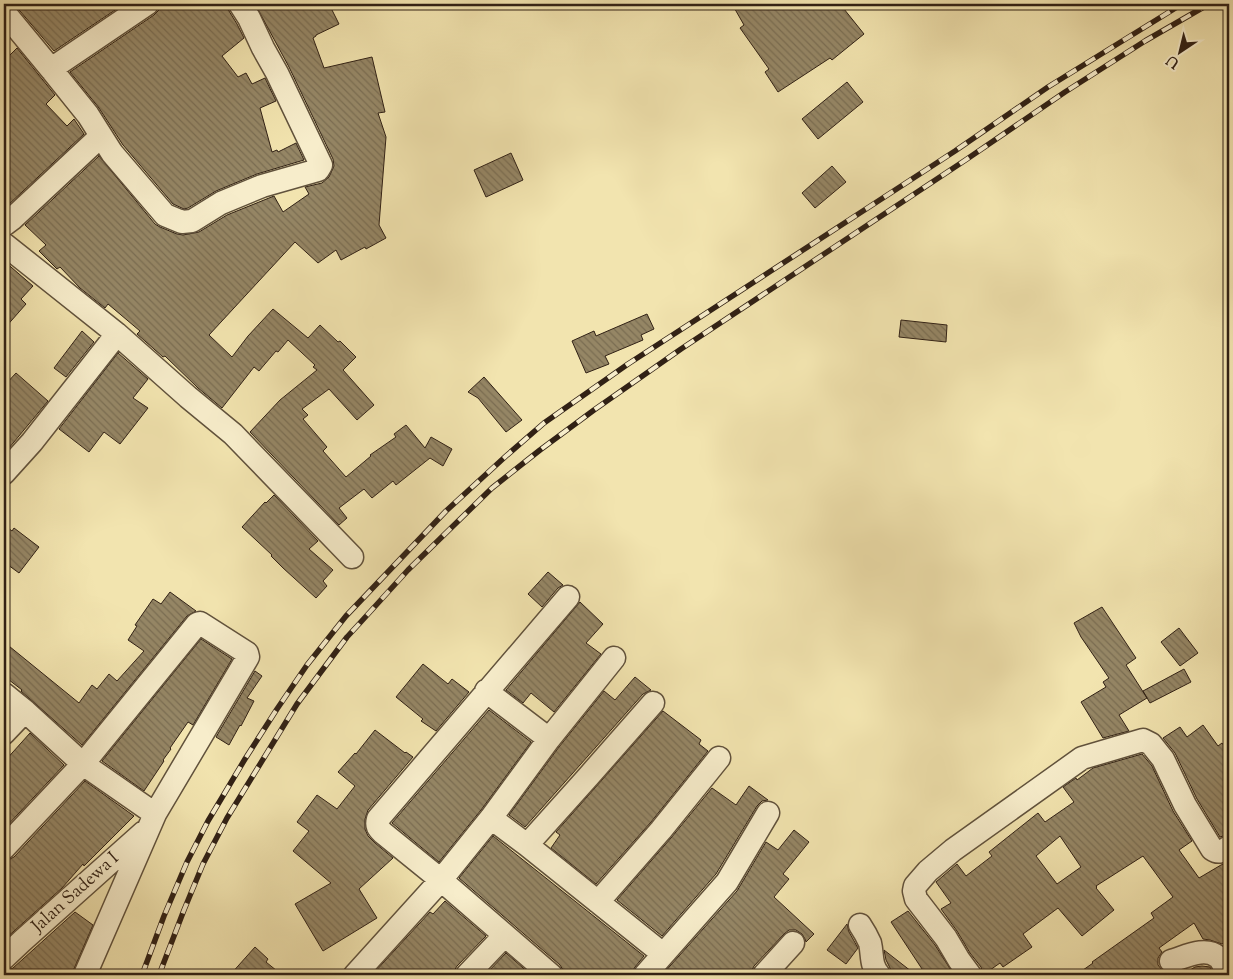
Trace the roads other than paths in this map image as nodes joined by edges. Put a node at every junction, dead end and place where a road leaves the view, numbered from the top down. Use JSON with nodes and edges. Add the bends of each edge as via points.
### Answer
{"nodes":[{"id":1,"x":147,"y":4,"type":"edge"},
{"id":2,"x":240,"y":4,"type":"edge"},
{"id":3,"x":6,"y":20,"type":"edge"},
{"id":4,"x":51,"y":69,"type":"junction"},
{"id":5,"x":101,"y":136,"type":"junction"},
{"id":6,"x":4,"y":225,"type":"edge"},
{"id":7,"x":4,"y":244,"type":"edge"},
{"id":8,"x":117,"y":334,"type":"junction"},
{"id":9,"x":4,"y":473,"type":"edge"},
{"id":10,"x":352,"y":557,"type":"dead end"},
{"id":11,"x":568,"y":597,"type":"dead end"},
{"id":12,"x":614,"y":658,"type":"dead end"},
{"id":13,"x":486,"y":691,"type":"junction"},
{"id":14,"x":4,"y":694,"type":"edge"},
{"id":15,"x":653,"y":702,"type":"dead end"},
{"id":16,"x":25,"y":711,"type":"junction"},
{"id":17,"x":4,"y":733,"type":"edge"},
{"id":18,"x":549,"y":739,"type":"junction"},
{"id":19,"x":719,"y":758,"type":"dead end"},
{"id":20,"x":83,"y":764,"type":"junction"},
{"id":21,"x":768,"y":813,"type":"dead end"},
{"id":22,"x":491,"y":818,"type":"junction"},
{"id":23,"x":152,"y":821,"type":"junction"},
{"id":24,"x":527,"y":845,"type":"junction"},
{"id":25,"x":1229,"y":847,"type":"edge"},
{"id":26,"x":4,"y":848,"type":"edge"},
{"id":27,"x":441,"y":880,"type":"junction"},
{"id":28,"x":598,"y":902,"type":"junction"},
{"id":29,"x":860,"y":925,"type":"dead end"},
{"id":30,"x":504,"y":936,"type":"junction"},
{"id":31,"x":792,"y":943,"type":"dead end"},
{"id":32,"x":663,"y":954,"type":"junction"},
{"id":33,"x":4,"y":958,"type":"edge"},
{"id":34,"x":1171,"y":961,"type":"dead end"},
{"id":35,"x":85,"y":975,"type":"edge"},
{"id":36,"x":355,"y":975,"type":"edge"},
{"id":37,"x":468,"y":975,"type":"edge"},
{"id":38,"x":551,"y":975,"type":"edge"},
{"id":39,"x":646,"y":975,"type":"edge"},
{"id":40,"x":764,"y":975,"type":"edge"},
{"id":41,"x":879,"y":975,"type":"edge"},
{"id":42,"x":970,"y":975,"type":"edge"},
{"id":43,"x":1228,"y":975,"type":"edge"}],
"edges":[{"from":1,"to":4,"type":"street"},
{"from":2,"to":5,"type":"street","via":[[321,165],[318,170],[262,186],[221,203],[192,221],[182,222],[164,215]]},
{"from":3,"to":4,"type":"street"},
{"from":4,"to":5,"type":"street"},
{"from":5,"to":6,"type":"street"},
{"from":7,"to":8,"type":"street"},
{"from":8,"to":9,"type":"street"},
{"from":8,"to":10,"type":"street","via":[[233,434]]},
{"from":11,"to":13,"type":"street"},
{"from":12,"to":18,"type":"street"},
{"from":13,"to":18,"type":"street"},
{"from":13,"to":27,"type":"street","via":[[377,823],[383,833]]},
{"from":14,"to":16,"type":"street"},
{"from":15,"to":24,"type":"street"},
{"from":16,"to":17,"type":"street"},
{"from":16,"to":20,"type":"street"},
{"from":18,"to":22,"type":"street"},
{"from":19,"to":28,"type":"street"},
{"from":20,"to":23,"type":"street"},
{"from":20,"to":23,"type":"street","via":[[197,624],[247,653],[248,657]]},
{"from":20,"to":26,"type":"street"},
{"from":21,"to":32,"type":"street","via":[[727,882]]},
{"from":22,"to":24,"type":"street"},
{"from":22,"to":27,"type":"street"},
{"from":23,"to":33,"type":"street","name":"Jalan Sadewa I"},
{"from":23,"to":35,"type":"street"},
{"from":24,"to":28,"type":"street"},
{"from":25,"to":42,"type":"street","via":[[1220,853],[1212,849],[1185,805],[1163,759],[1151,744],[1144,740],[1082,758],[953,850],[915,886],[916,899]]},
{"from":27,"to":30,"type":"street"},
{"from":27,"to":36,"type":"street"},
{"from":28,"to":32,"type":"street"},
{"from":29,"to":41,"type":"street","via":[[869,941],[871,958]]},
{"from":30,"to":37,"type":"street"},
{"from":30,"to":38,"type":"street"},
{"from":31,"to":40,"type":"street"},
{"from":32,"to":39,"type":"street"},
{"from":34,"to":43,"type":"street","via":[[1200,952],[1210,954],[1218,957]]}]}
